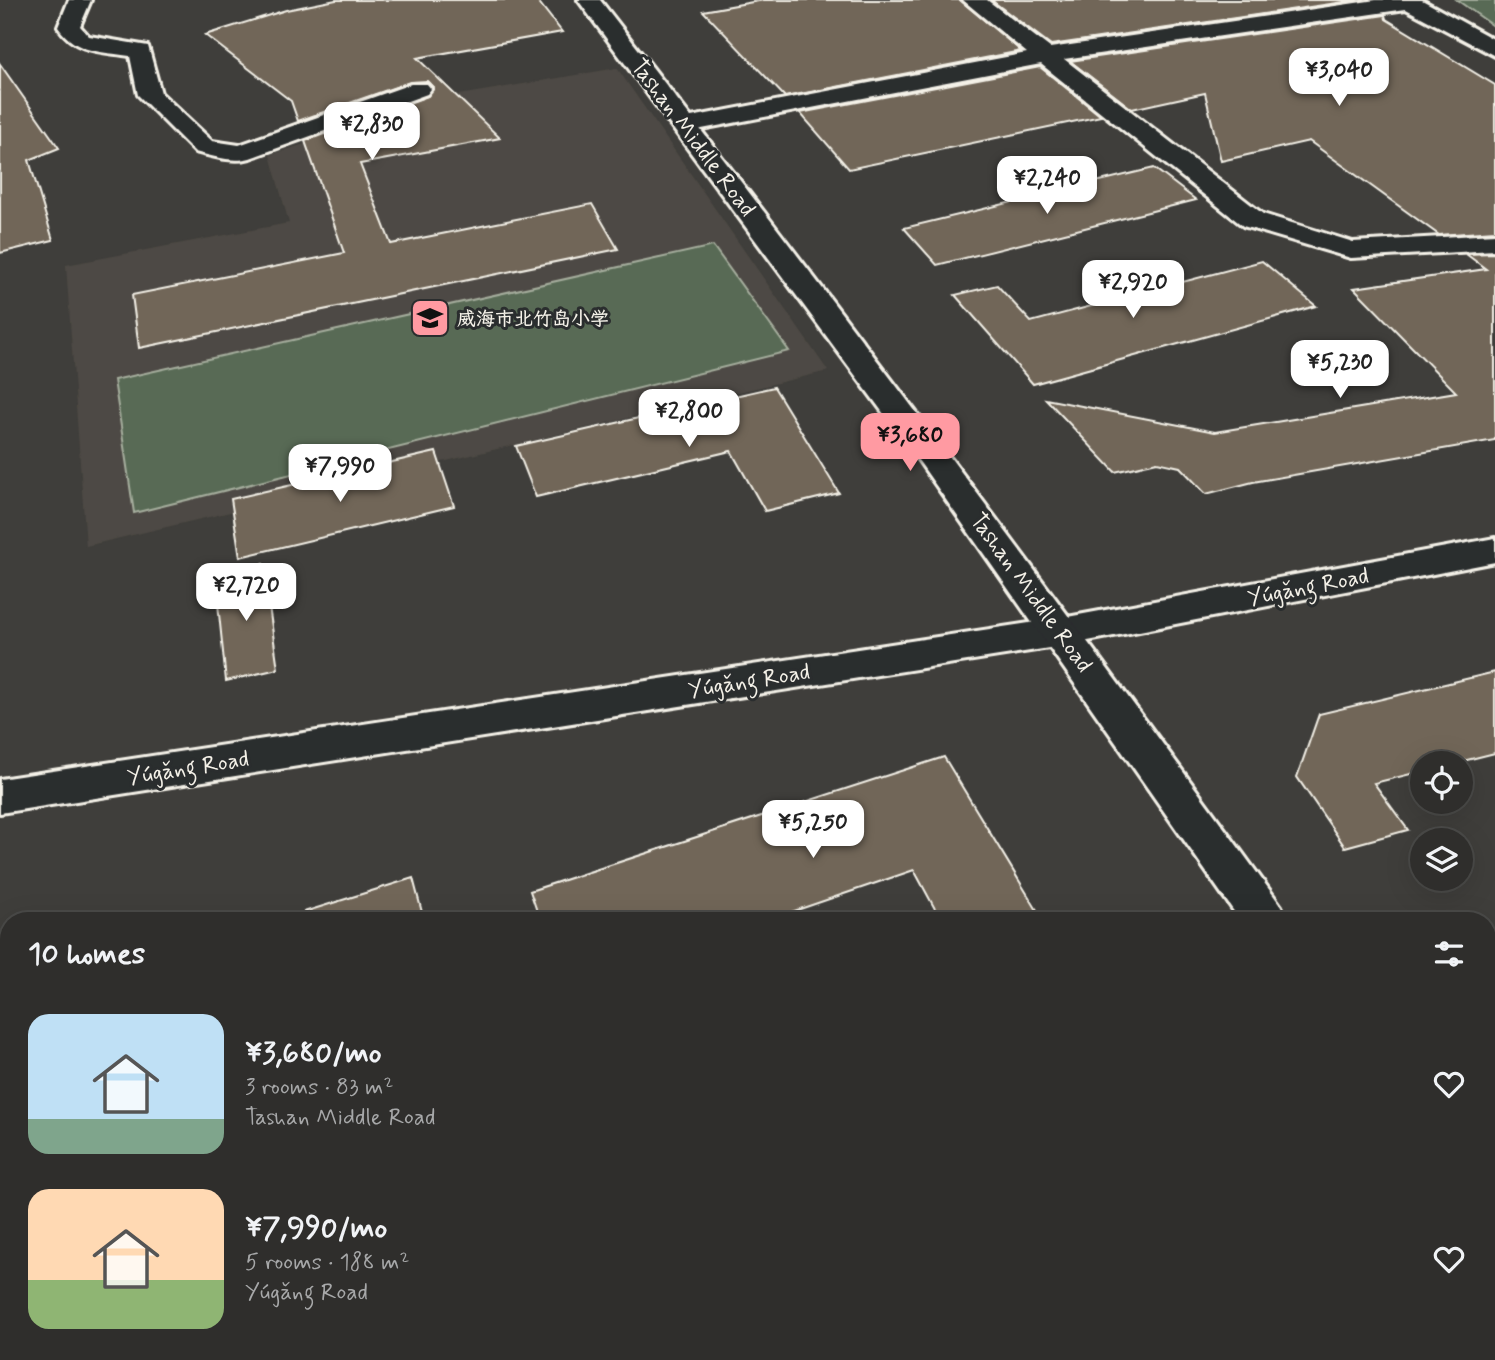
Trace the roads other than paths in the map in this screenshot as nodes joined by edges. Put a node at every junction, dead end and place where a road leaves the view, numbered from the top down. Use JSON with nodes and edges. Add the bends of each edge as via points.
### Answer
{"nodes":[{"id":1,"x":80,"y":0,"type":"edge"},
{"id":2,"x":589,"y":0,"type":"edge"},
{"id":3,"x":974,"y":0,"type":"edge"},
{"id":4,"x":1406,"y":1,"type":"edge"},
{"id":5,"x":1495,"y":49,"type":"edge"},
{"id":6,"x":1045,"y":57,"type":"junction"},
{"id":7,"x":419,"y":89,"type":"dead end"},
{"id":8,"x":686,"y":125,"type":"junction"},
{"id":9,"x":1495,"y":242,"type":"edge"},
{"id":10,"x":1495,"y":550,"type":"edge"},
{"id":11,"x":1062,"y":632,"type":"junction"},
{"id":12,"x":0,"y":796,"type":"edge"},
{"id":13,"x":1259,"y":912,"type":"edge"}],
"edges":[{"from":1,"to":7,"type":"street","via":[[69,27],[82,41],[140,51],[150,94],[204,147],[241,153]]},
{"from":2,"to":8,"type":"street","name":"Tashan Middle Road"},
{"from":3,"to":6,"type":"street"},
{"from":4,"to":5,"type":"street"},
{"from":4,"to":6,"type":"street"},
{"from":6,"to":8,"type":"street"},
{"from":6,"to":9,"type":"street","via":[[1253,220],[1351,250]]},
{"from":8,"to":11,"type":"street","name":"Tashan Middle Road"},
{"from":10,"to":11,"type":"street","name":"Yúgǎng Road"},
{"from":11,"to":12,"type":"street","name":"Yúgǎng Road"},
{"from":11,"to":13,"type":"street","name":"Tashan Middle Road"}]}
